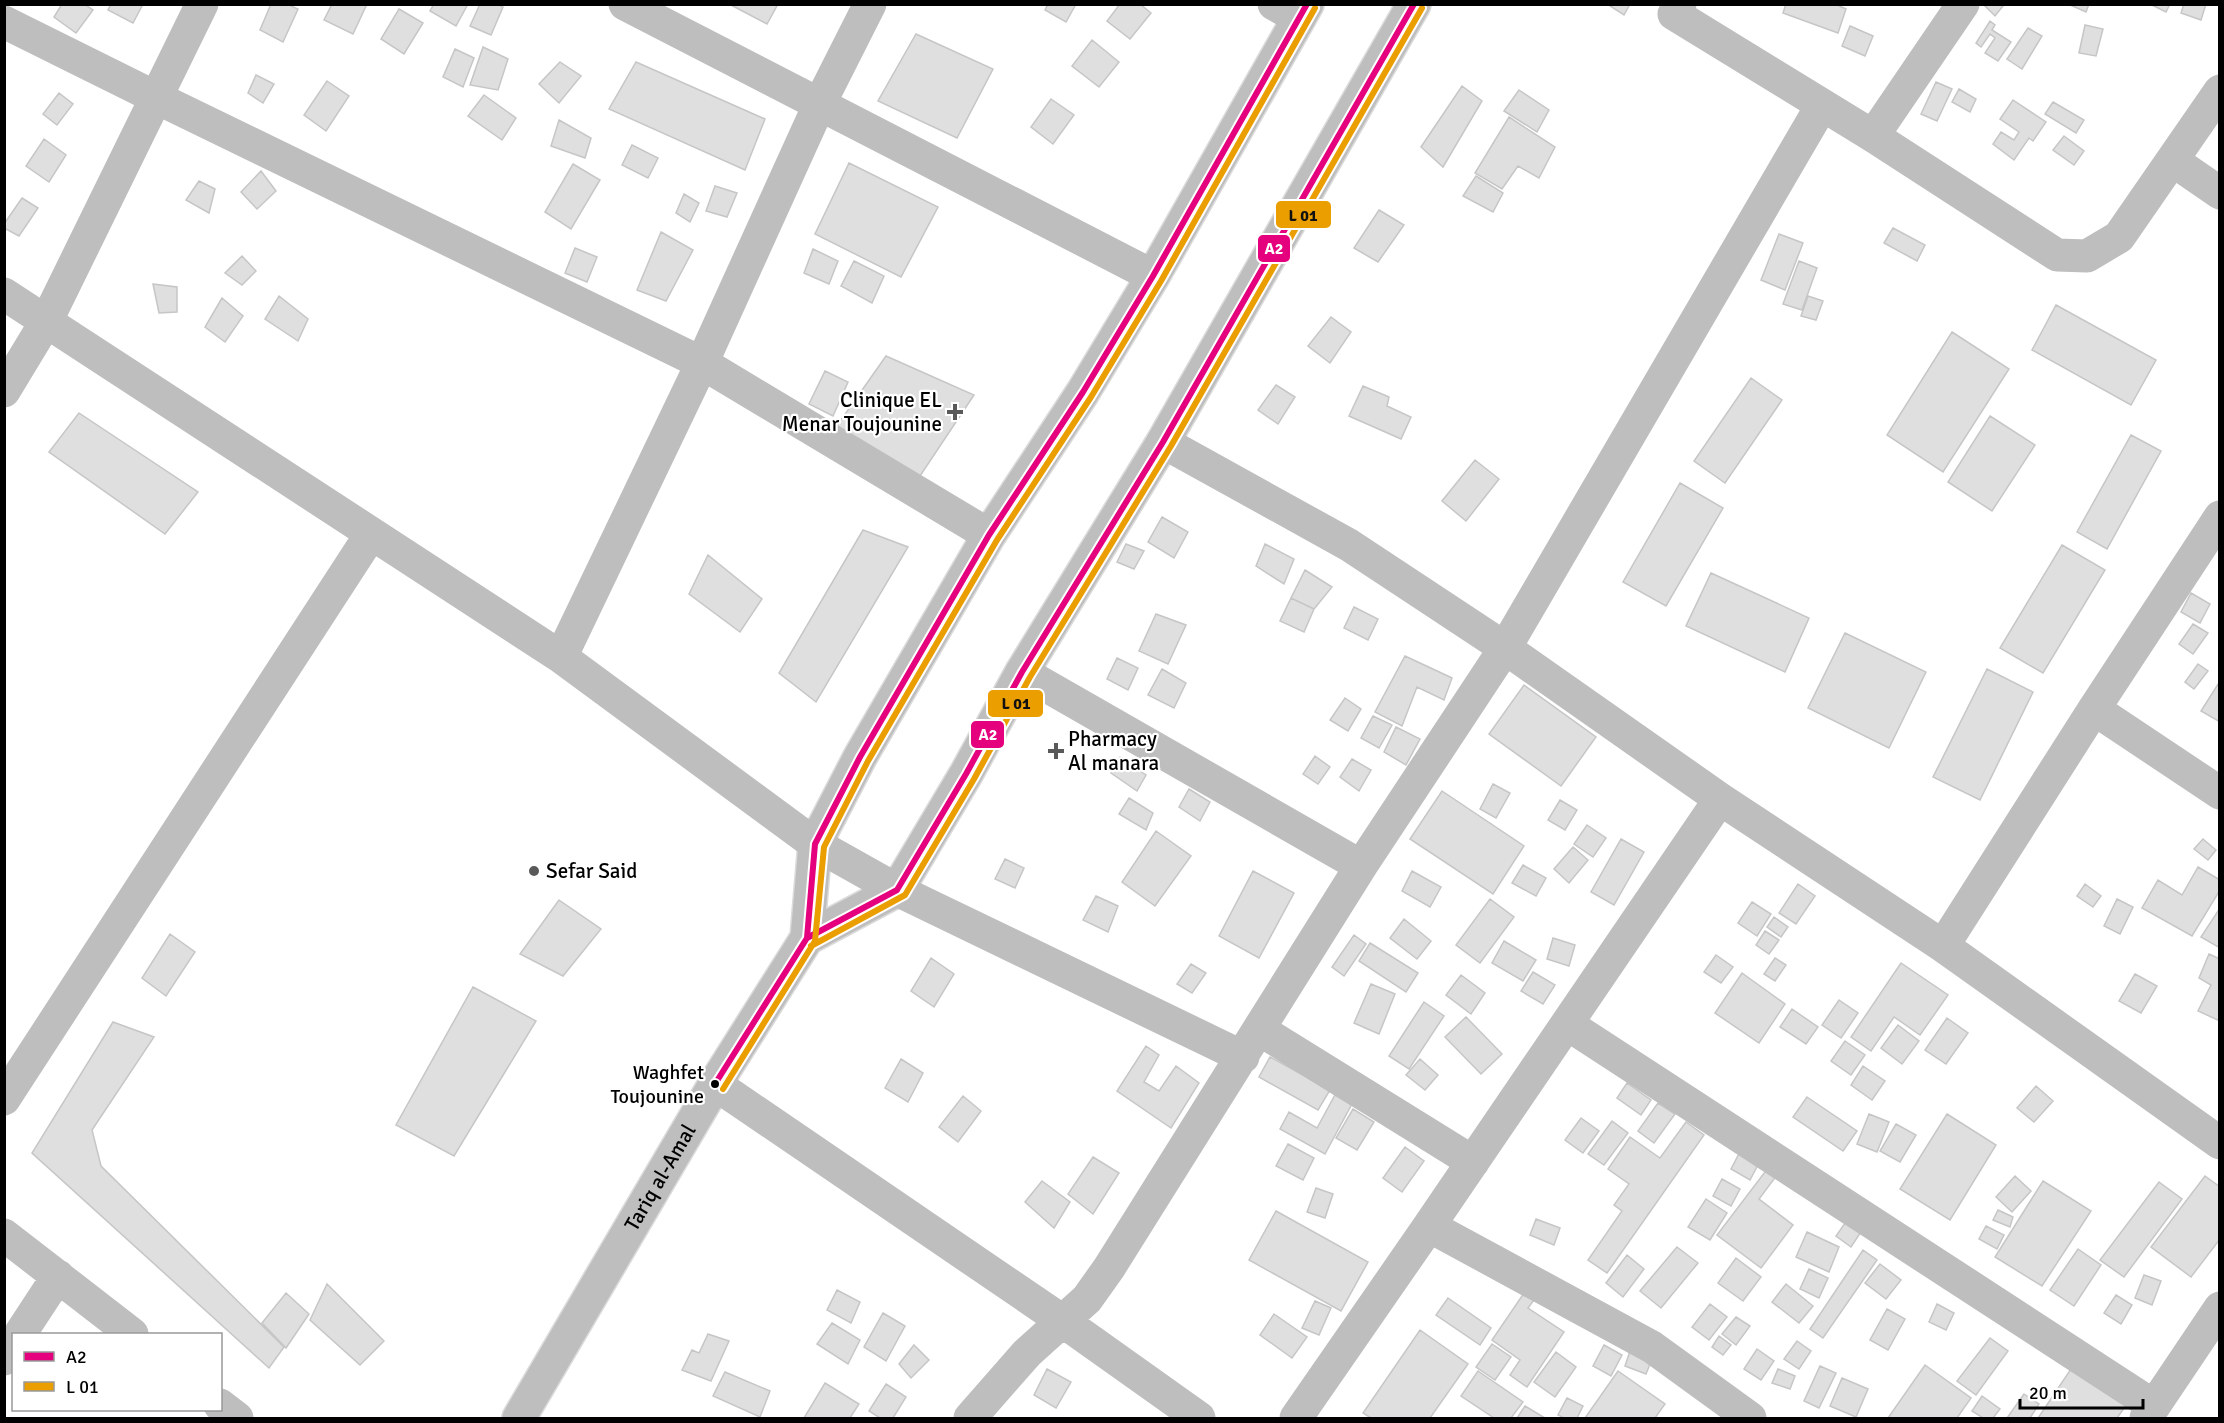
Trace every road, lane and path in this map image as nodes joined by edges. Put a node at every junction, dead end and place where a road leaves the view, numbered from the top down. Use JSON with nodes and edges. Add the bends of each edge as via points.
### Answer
{"nodes":[{"id":1,"x":202,"y":4,"type":"edge"},
{"id":2,"x":625,"y":4,"type":"edge"},
{"id":3,"x":870,"y":4,"type":"edge"},
{"id":4,"x":1414,"y":4,"type":"edge"},
{"id":5,"x":1680,"y":4,"type":"edge"},
{"id":6,"x":1963,"y":4,"type":"edge"},
{"id":7,"x":1293,"y":9,"type":"edge"},
{"id":8,"x":4,"y":22,"type":"edge"},
{"id":9,"x":2220,"y":91,"type":"edge"},
{"id":10,"x":156,"y":98,"type":"junction"},
{"id":11,"x":820,"y":103,"type":"junction"},
{"id":12,"x":1822,"y":105,"type":"junction"},
{"id":13,"x":1872,"y":136,"type":"junction"},
{"id":14,"x":2172,"y":160,"type":"junction"},
{"id":15,"x":2220,"y":193,"type":"edge"},
{"id":16,"x":1153,"y":276,"type":"junction"},
{"id":17,"x":4,"y":294,"type":"edge"},
{"id":18,"x":47,"y":320,"type":"junction"},
{"id":19,"x":702,"y":363,"type":"junction"},
{"id":20,"x":4,"y":391,"type":"edge"},
{"id":21,"x":1163,"y":441,"type":"junction"},
{"id":22,"x":2220,"y":517,"type":"edge"},
{"id":23,"x":371,"y":534,"type":"junction"},
{"id":24,"x":989,"y":535,"type":"junction"},
{"id":25,"x":1505,"y":648,"type":"junction"},
{"id":26,"x":561,"y":657,"type":"junction"},
{"id":27,"x":1022,"y":672,"type":"junction"},
{"id":28,"x":2094,"y":709,"type":"junction"},
{"id":29,"x":2220,"y":793,"type":"edge"},
{"id":30,"x":1720,"y":799,"type":"junction"},
{"id":31,"x":815,"y":844,"type":"junction"},
{"id":32,"x":1361,"y":866,"type":"junction"},
{"id":33,"x":897,"y":890,"type":"junction"},
{"id":34,"x":807,"y":938,"type":"junction"},
{"id":35,"x":1943,"y":946,"type":"junction"},
{"id":36,"x":1567,"y":1024,"type":"junction"},
{"id":37,"x":1260,"y":1030,"type":"junction"},
{"id":38,"x":1243,"y":1057,"type":"junction"},
{"id":39,"x":715,"y":1084,"type":"junction"},
{"id":40,"x":4,"y":1099,"type":"edge"},
{"id":41,"x":2220,"y":1143,"type":"edge"},
{"id":42,"x":1473,"y":1162,"type":"junction"},
{"id":43,"x":1429,"y":1226,"type":"junction"},
{"id":44,"x":4,"y":1235,"type":"edge"},
{"id":45,"x":58,"y":1276,"type":"junction"},
{"id":46,"x":2220,"y":1308,"type":"edge"},
{"id":47,"x":1064,"y":1322,"type":"junction"},
{"id":48,"x":21,"y":1333,"type":"edge"},
{"id":49,"x":129,"y":1333,"type":"edge"},
{"id":50,"x":222,"y":1407,"type":"edge"},
{"id":51,"x":2150,"y":1412,"type":"edge"},
{"id":52,"x":237,"y":1419,"type":"edge"},
{"id":53,"x":519,"y":1419,"type":"edge"},
{"id":54,"x":970,"y":1419,"type":"edge"},
{"id":55,"x":1199,"y":1419,"type":"edge"},
{"id":56,"x":1296,"y":1419,"type":"edge"},
{"id":57,"x":1750,"y":1419,"type":"edge"}],
"edges":[{"from":1,"to":10,"type":"main road"},
{"from":2,"to":11,"type":"main road"},
{"from":3,"to":11,"type":"main road"},
{"from":4,"to":21,"type":"main road"},
{"from":5,"to":12,"type":"main road","via":[[1674,14]]},
{"from":6,"to":13,"type":"main road"},
{"from":7,"to":16,"type":"main road","name":"Tariq al-Amal"},
{"from":8,"to":10,"type":"main road"},
{"from":9,"to":14,"type":"main road"},
{"from":10,"to":18,"type":"main road"},
{"from":10,"to":19,"type":"main road"},
{"from":11,"to":16,"type":"main road"},
{"from":11,"to":19,"type":"main road"},
{"from":12,"to":13,"type":"main road"},
{"from":12,"to":25,"type":"main road"},
{"from":13,"to":14,"type":"main road","via":[[2057,255],[2087,256],[2119,237]]},
{"from":14,"to":15,"type":"main road"},
{"from":16,"to":24,"type":"main road","name":"Tariq al-Amal"},
{"from":17,"to":18,"type":"main road"},
{"from":18,"to":20,"type":"main road"},
{"from":18,"to":23,"type":"main road"},
{"from":19,"to":24,"type":"main road"},
{"from":19,"to":26,"type":"main road"},
{"from":21,"to":25,"type":"main road","via":[[1349,545]]},
{"from":21,"to":27,"type":"main road"},
{"from":22,"to":28,"type":"main road"},
{"from":23,"to":26,"type":"main road"},
{"from":23,"to":40,"type":"main road"},
{"from":24,"to":31,"type":"main road","name":"Tariq al-Amal","via":[[860,757]]},
{"from":25,"to":30,"type":"main road"},
{"from":25,"to":32,"type":"main road"},
{"from":26,"to":31,"type":"main road"},
{"from":27,"to":32,"type":"main road"},
{"from":27,"to":33,"type":"main road"},
{"from":28,"to":29,"type":"main road"},
{"from":28,"to":35,"type":"main road"},
{"from":30,"to":35,"type":"main road"},
{"from":30,"to":36,"type":"main road"},
{"from":31,"to":33,"type":"main road"},
{"from":31,"to":34,"type":"main road","name":"Tariq al-Amal"},
{"from":32,"to":37,"type":"main road"},
{"from":33,"to":34,"type":"main road","name":"Tariq al-Amal"},
{"from":33,"to":38,"type":"main road"},
{"from":34,"to":39,"type":"main road","name":"Tariq al-Amal"},
{"from":35,"to":41,"type":"main road"},
{"from":36,"to":42,"type":"main road"},
{"from":36,"to":51,"type":"main road"},
{"from":37,"to":38,"type":"main road"},
{"from":37,"to":42,"type":"main road"},
{"from":38,"to":47,"type":"main road","via":[[1109,1268]]},
{"from":39,"to":47,"type":"main road"},
{"from":39,"to":53,"type":"main road","name":"Tariq al-Amal"},
{"from":42,"to":43,"type":"main road"},
{"from":43,"to":56,"type":"main road"},
{"from":43,"to":57,"type":"main road","via":[[1652,1347]]},
{"from":44,"to":45,"type":"main road"},
{"from":45,"to":48,"type":"main road"},
{"from":45,"to":49,"type":"main road"},
{"from":46,"to":51,"type":"main road"},
{"from":47,"to":54,"type":"main road","via":[[1027,1353]]},
{"from":47,"to":55,"type":"main road"},
{"from":50,"to":52,"type":"main road"}]}
